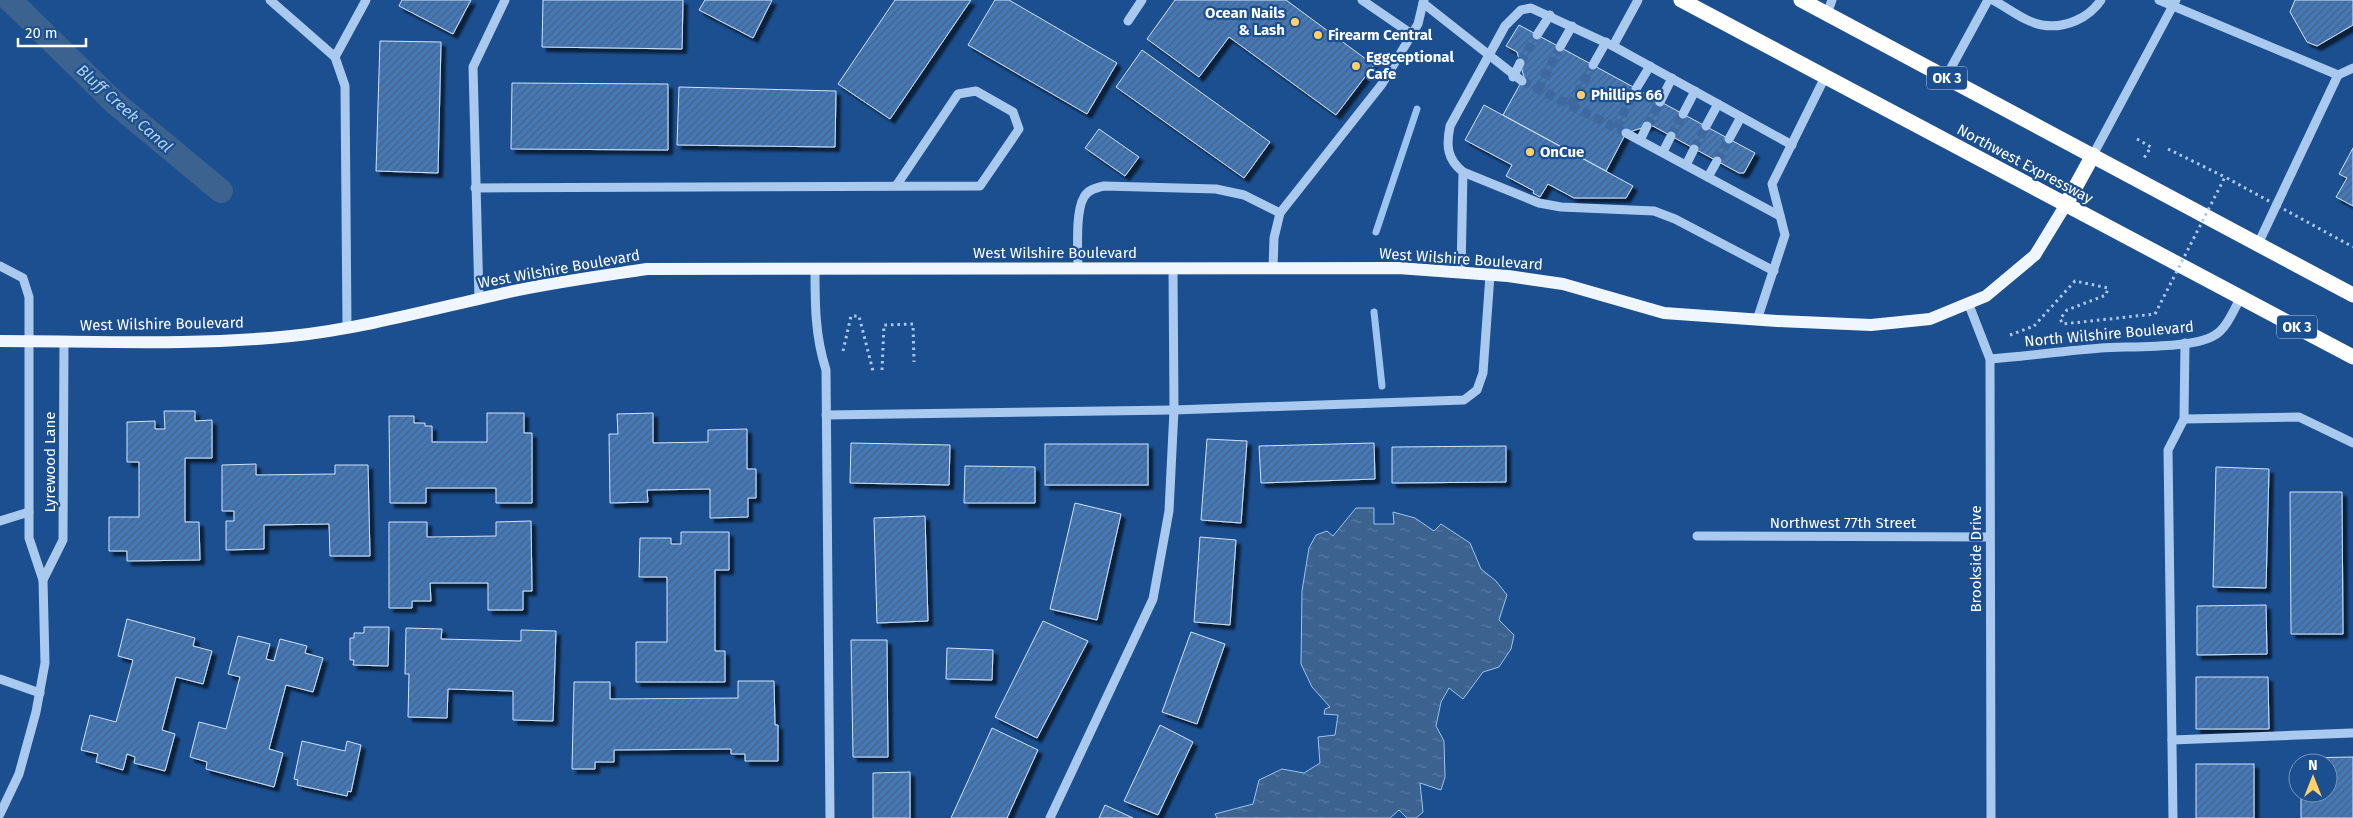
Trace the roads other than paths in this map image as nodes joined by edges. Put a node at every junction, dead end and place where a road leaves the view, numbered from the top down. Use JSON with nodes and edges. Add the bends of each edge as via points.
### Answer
{"nodes":[{"id":1,"x":270,"y":0,"type":"edge"},
{"id":2,"x":366,"y":0,"type":"edge"},
{"id":3,"x":505,"y":0,"type":"edge"},
{"id":4,"x":1142,"y":0,"type":"edge"},
{"id":5,"x":1362,"y":0,"type":"edge"},
{"id":6,"x":1638,"y":0,"type":"edge"},
{"id":7,"x":1681,"y":0,"type":"edge"},
{"id":8,"x":1801,"y":0,"type":"edge"},
{"id":9,"x":1988,"y":0,"type":"edge"},
{"id":10,"x":1993,"y":0,"type":"edge"},
{"id":11,"x":2101,"y":0,"type":"edge"},
{"id":12,"x":2159,"y":0,"type":"edge"},
{"id":13,"x":1424,"y":2,"type":"edge"},
{"id":14,"x":2174,"y":3,"type":"edge"},
{"id":15,"x":1830,"y":7,"type":"edge"},
{"id":16,"x":1550,"y":15,"type":"junction"},
{"id":17,"x":1128,"y":21,"type":"dead end"},
{"id":18,"x":1572,"y":26,"type":"junction"},
{"id":19,"x":1413,"y":35,"type":"junction"},
{"id":20,"x":1538,"y":35,"type":"tunnel mouth"},
{"id":21,"x":1610,"y":44,"type":"junction"},
{"id":22,"x":1560,"y":47,"type":"tunnel mouth"},
{"id":23,"x":1489,"y":56,"type":"junction"},
{"id":24,"x":335,"y":57,"type":"junction"},
{"id":25,"x":1520,"y":63,"type":"tunnel mouth"},
{"id":26,"x":1593,"y":66,"type":"tunnel mouth"},
{"id":27,"x":1650,"y":66,"type":"junction"},
{"id":28,"x":2353,"y":68,"type":"edge"},
{"id":29,"x":2338,"y":75,"type":"junction"},
{"id":30,"x":1825,"y":77,"type":"junction"},
{"id":31,"x":1946,"y":77,"type":"junction"},
{"id":32,"x":1672,"y":78,"type":"junction"},
{"id":33,"x":1636,"y":89,"type":"tunnel mouth"},
{"id":34,"x":1695,"y":92,"type":"junction"},
{"id":35,"x":1660,"y":102,"type":"tunnel mouth"},
{"id":36,"x":1718,"y":104,"type":"junction"},
{"id":37,"x":1683,"y":114,"type":"tunnel mouth"},
{"id":38,"x":1741,"y":117,"type":"junction"},
{"id":39,"x":1648,"y":126,"type":"tunnel mouth"},
{"id":40,"x":1706,"y":126,"type":"tunnel mouth"},
{"id":41,"x":1626,"y":133,"type":"tunnel mouth"},
{"id":42,"x":1671,"y":136,"type":"tunnel mouth"},
{"id":43,"x":1729,"y":139,"type":"tunnel mouth"},
{"id":44,"x":1640,"y":140,"type":"junction"},
{"id":45,"x":1792,"y":145,"type":"junction"},
{"id":46,"x":1694,"y":149,"type":"tunnel mouth"},
{"id":47,"x":1663,"y":152,"type":"junction"},
{"id":48,"x":2093,"y":155,"type":"junction"},
{"id":49,"x":1717,"y":161,"type":"tunnel mouth"},
{"id":50,"x":1686,"y":165,"type":"junction"},
{"id":51,"x":1463,"y":172,"type":"junction"},
{"id":52,"x":1708,"y":177,"type":"junction"},
{"id":53,"x":896,"y":186,"type":"junction"},
{"id":54,"x":475,"y":188,"type":"junction"},
{"id":55,"x":2065,"y":206,"type":"junction"},
{"id":56,"x":1280,"y":213,"type":"junction"},
{"id":57,"x":1780,"y":216,"type":"junction"},
{"id":58,"x":2258,"y":244,"type":"junction"},
{"id":59,"x":0,"y":266,"type":"edge"},
{"id":60,"x":815,"y":269,"type":"junction"},
{"id":61,"x":1078,"y":269,"type":"junction"},
{"id":62,"x":1173,"y":269,"type":"junction"},
{"id":63,"x":1273,"y":269,"type":"junction"},
{"id":64,"x":1774,"y":271,"type":"junction"},
{"id":65,"x":1461,"y":273,"type":"junction"},
{"id":66,"x":1490,"y":275,"type":"junction"},
{"id":67,"x":2353,"y":295,"type":"edge"},
{"id":68,"x":2241,"y":298,"type":"junction"},
{"id":69,"x":479,"y":299,"type":"junction"},
{"id":70,"x":1969,"y":304,"type":"junction"},
{"id":71,"x":1758,"y":320,"type":"junction"},
{"id":72,"x":347,"y":328,"type":"junction"},
{"id":73,"x":0,"y":341,"type":"edge"},
{"id":74,"x":28,"y":341,"type":"junction"},
{"id":75,"x":64,"y":341,"type":"junction"},
{"id":76,"x":2185,"y":343,"type":"junction"},
{"id":77,"x":2353,"y":358,"type":"edge"},
{"id":78,"x":1990,"y":359,"type":"junction"},
{"id":79,"x":1174,"y":410,"type":"junction"},
{"id":80,"x":826,"y":415,"type":"junction"},
{"id":81,"x":2184,"y":419,"type":"junction"},
{"id":82,"x":2353,"y":443,"type":"edge"},
{"id":83,"x":29,"y":512,"type":"junction"},
{"id":84,"x":0,"y":521,"type":"edge"},
{"id":85,"x":1697,"y":536,"type":"dead end"},
{"id":86,"x":1990,"y":537,"type":"junction"},
{"id":87,"x":43,"y":580,"type":"junction"},
{"id":88,"x":0,"y":680,"type":"edge"},
{"id":89,"x":40,"y":693,"type":"junction"},
{"id":90,"x":2352,"y":733,"type":"edge"},
{"id":91,"x":2172,"y":740,"type":"junction"},
{"id":92,"x":0,"y":814,"type":"edge"},
{"id":93,"x":830,"y":818,"type":"edge"},
{"id":94,"x":1050,"y":818,"type":"edge"},
{"id":95,"x":1991,"y":818,"type":"edge"},
{"id":96,"x":2173,"y":818,"type":"edge"}],
"edges":[{"from":1,"to":24,"type":"street"},
{"from":2,"to":24,"type":"street"},
{"from":3,"to":54,"type":"street","via":[[473,66]]},
{"from":4,"to":17,"type":"street"},
{"from":5,"to":19,"type":"street"},
{"from":6,"to":21,"type":"street"},
{"from":7,"to":30,"type":"highway","name":"Northwest Expressway","number":"OK 3"},
{"from":8,"to":15,"type":"highway","number":"OK 3"},
{"from":9,"to":31,"type":"street"},
{"from":10,"to":11,"type":"street","via":[[2042,25],[2072,22],[2088,15]]},
{"from":12,"to":14,"type":"street"},
{"from":13,"to":19,"type":"street"},
{"from":13,"to":23,"type":"street"},
{"from":14,"to":29,"type":"street"},
{"from":14,"to":48,"type":"street"},
{"from":15,"to":31,"type":"highway","number":"OK 3"},
{"from":16,"to":18,"type":"street"},
{"from":16,"to":20,"type":"street"},
{"from":16,"to":23,"type":"street","via":[[1531,8],[1521,10],[1505,26]]},
{"from":18,"to":21,"type":"street"},
{"from":18,"to":22,"type":"street"},
{"from":19,"to":56,"type":"street","via":[[1382,84]]},
{"from":21,"to":26,"type":"street"},
{"from":21,"to":27,"type":"street"},
{"from":23,"to":25,"type":"street","via":[[1518,79]]},
{"from":23,"to":51,"type":"street","via":[[1450,126],[1449,154]]},
{"from":24,"to":72,"type":"street","via":[[345,86]]},
{"from":27,"to":32,"type":"street"},
{"from":27,"to":33,"type":"street"},
{"from":28,"to":29,"type":"street"},
{"from":29,"to":58,"type":"street"},
{"from":30,"to":45,"type":"street"},
{"from":30,"to":55,"type":"highway","name":"Northwest Expressway","number":"OK 3"},
{"from":31,"to":48,"type":"highway","number":"OK 3"},
{"from":32,"to":34,"type":"street"},
{"from":32,"to":35,"type":"street"},
{"from":34,"to":36,"type":"street"},
{"from":34,"to":37,"type":"street"},
{"from":36,"to":38,"type":"street"},
{"from":36,"to":40,"type":"street"},
{"from":38,"to":43,"type":"street"},
{"from":38,"to":45,"type":"street"},
{"from":39,"to":44,"type":"street"},
{"from":41,"to":44,"type":"street"},
{"from":42,"to":47,"type":"street"},
{"from":44,"to":47,"type":"street"},
{"from":45,"to":57,"type":"street","via":[[1772,184]]},
{"from":46,"to":50,"type":"street"},
{"from":47,"to":50,"type":"street"},
{"from":48,"to":55,"type":"highway"},
{"from":48,"to":58,"type":"highway","number":"OK 3"},
{"from":49,"to":52,"type":"street"},
{"from":50,"to":52,"type":"street"},
{"from":51,"to":64,"type":"street","via":[[1539,203],[1654,211]]},
{"from":51,"to":65,"type":"street"},
{"from":52,"to":57,"type":"street"},
{"from":53,"to":53,"type":"street","via":[[980,186],[1019,129],[1013,112],[976,91],[958,94]]},
{"from":53,"to":54,"type":"street"},
{"from":54,"to":69,"type":"street"},
{"from":55,"to":68,"type":"highway","name":"Northwest Expressway","number":"OK 3"},
{"from":55,"to":70,"type":"main road","name":"West Wilshire Boulevard","via":[[2035,255],[1999,286]]},
{"from":56,"to":61,"type":"street","via":[[1244,195],[1216,188],[1104,186],[1090,190],[1083,198]]},
{"from":56,"to":63,"type":"street","via":[[1274,238]]},
{"from":57,"to":64,"type":"street","via":[[1785,235]]},
{"from":58,"to":67,"type":"highway","number":"OK 3"},
{"from":59,"to":74,"type":"street","name":"Lyrewood Lane","via":[[23,278],[29,298]]},
{"from":60,"to":61,"type":"main road","name":"West Wilshire Boulevard"},
{"from":60,"to":69,"type":"main road","name":"West Wilshire Boulevard","via":[[647,269],[569,280]]},
{"from":60,"to":80,"type":"street","via":[[815,316],[819,350],[826,370]]},
{"from":61,"to":62,"type":"main road","name":"West Wilshire Boulevard"},
{"from":62,"to":63,"type":"main road","name":"West Wilshire Boulevard"},
{"from":62,"to":79,"type":"street"},
{"from":63,"to":65,"type":"main road","name":"West Wilshire Boulevard","via":[[1398,268]]},
{"from":64,"to":71,"type":"street"},
{"from":65,"to":66,"type":"main road","name":"West Wilshire Boulevard"},
{"from":66,"to":71,"type":"main road","name":"West Wilshire Boulevard","via":[[1563,284],[1664,313]]},
{"from":66,"to":79,"type":"street","via":[[1483,373],[1477,390],[1464,400]]},
{"from":68,"to":76,"type":"street","name":"North Wilshire Boulevard","via":[[2215,335]]},
{"from":68,"to":77,"type":"highway","name":"Northwest Expressway","number":"OK 3"},
{"from":69,"to":72,"type":"main road","name":"West Wilshire Boulevard","via":[[377,324]]},
{"from":70,"to":71,"type":"main road","name":"West Wilshire Boulevard","via":[[1930,319],[1871,325]]},
{"from":70,"to":78,"type":"street","name":"Brookside Drive"},
{"from":72,"to":75,"type":"main road","name":"West Wilshire Boulevard","via":[[210,342]]},
{"from":73,"to":74,"type":"main road","name":"West Wilshire Boulevard"},
{"from":74,"to":75,"type":"main road","name":"West Wilshire Boulevard"},
{"from":74,"to":83,"type":"street","name":"Lyrewood Lane"},
{"from":75,"to":87,"type":"street","name":"Lyrewood Lane","via":[[63,540]]},
{"from":76,"to":78,"type":"street","name":"North Wilshire Boulevard"},
{"from":76,"to":81,"type":"street"},
{"from":78,"to":86,"type":"street","name":"Brookside Drive"},
{"from":79,"to":80,"type":"street"},
{"from":79,"to":94,"type":"street","via":[[1169,511],[1153,599]]},
{"from":80,"to":93,"type":"street"},
{"from":81,"to":82,"type":"street","via":[[2299,417]]},
{"from":81,"to":91,"type":"street","via":[[2168,450]]},
{"from":83,"to":84,"type":"street"},
{"from":83,"to":87,"type":"street","name":"Lyrewood Lane","via":[[29,538]]},
{"from":85,"to":86,"type":"street","name":"Northwest 77th Street"},
{"from":86,"to":95,"type":"street","name":"Brookside Drive"},
{"from":87,"to":89,"type":"street","name":"Lyrewood Lane","via":[[45,663]]},
{"from":88,"to":89,"type":"street"},
{"from":89,"to":92,"type":"street","name":"Lyrewood Lane","via":[[19,774]]},
{"from":90,"to":91,"type":"street"},
{"from":91,"to":96,"type":"street"}]}
